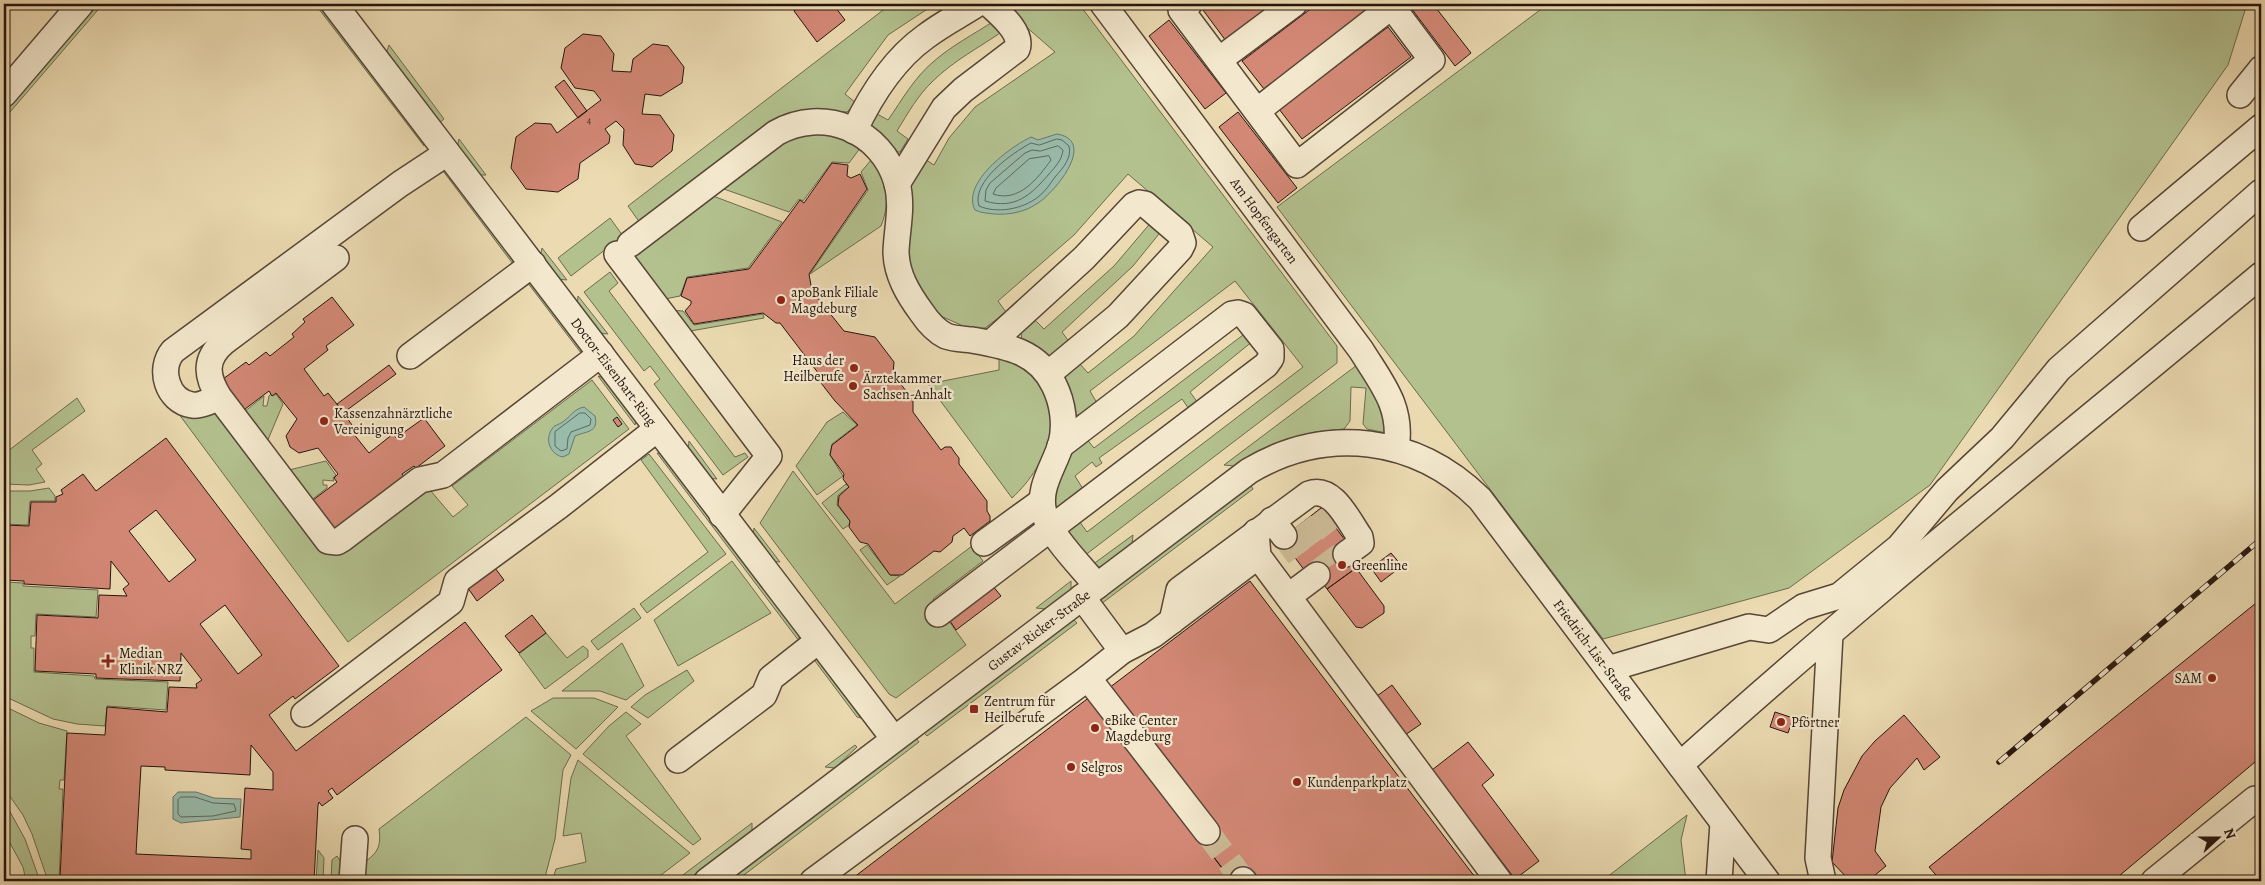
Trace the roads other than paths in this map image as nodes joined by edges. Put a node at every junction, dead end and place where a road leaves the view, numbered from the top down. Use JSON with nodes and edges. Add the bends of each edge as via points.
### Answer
{"nodes":[{"id":1,"x":81,"y":4,"type":"edge"},
{"id":2,"x":334,"y":4,"type":"edge"},
{"id":3,"x":977,"y":4,"type":"edge"},
{"id":4,"x":989,"y":4,"type":"edge"},
{"id":5,"x":1189,"y":4,"type":"edge"},
{"id":6,"x":1294,"y":4,"type":"edge"},
{"id":7,"x":1391,"y":5,"type":"edge"},
{"id":8,"x":1109,"y":6,"type":"edge"},
{"id":9,"x":1219,"y":60,"type":"junction"},
{"id":10,"x":2261,"y":69,"type":"edge"},
{"id":11,"x":4,"y":94,"type":"edge"},
{"id":12,"x":2240,"y":95,"type":"dead end"},
{"id":13,"x":1257,"y":111,"type":"junction"},
{"id":14,"x":2261,"y":127,"type":"edge"},
{"id":15,"x":854,"y":131,"type":"junction"},
{"id":16,"x":447,"y":153,"type":"junction"},
{"id":17,"x":897,"y":184,"type":"junction"},
{"id":18,"x":2261,"y":192,"type":"edge"},
{"id":19,"x":2142,"y":228,"type":"dead end"},
{"id":20,"x":336,"y":258,"type":"dead end"},
{"id":21,"x":533,"y":264,"type":"junction"},
{"id":22,"x":2261,"y":275,"type":"edge"},
{"id":23,"x":991,"y":343,"type":"junction"},
{"id":24,"x":601,"y":354,"type":"junction"},
{"id":25,"x":410,"y":356,"type":"dead end"},
{"id":26,"x":1048,"y":374,"type":"junction"},
{"id":27,"x":211,"y":401,"type":"dead end"},
{"id":28,"x":658,"y":429,"type":"junction"},
{"id":29,"x":1060,"y":446,"type":"junction"},
{"id":30,"x":1396,"y":449,"type":"junction"},
{"id":31,"x":1042,"y":500,"type":"junction"},
{"id":32,"x":722,"y":515,"type":"junction"},
{"id":33,"x":1289,"y":518,"type":"junction"},
{"id":34,"x":1052,"y":528,"type":"junction"},
{"id":35,"x":984,"y":543,"type":"dead end"},
{"id":36,"x":1346,"y":551,"type":"dead end"},
{"id":37,"x":1258,"y":556,"type":"junction"},
{"id":38,"x":1314,"y":575,"type":"dead end"},
{"id":39,"x":1090,"y":592,"type":"junction"},
{"id":40,"x":1289,"y":596,"type":"junction"},
{"id":41,"x":938,"y":614,"type":"dead end"},
{"id":42,"x":1172,"y":621,"type":"junction"},
{"id":43,"x":1830,"y":634,"type":"junction"},
{"id":44,"x":818,"y":641,"type":"junction"},
{"id":45,"x":1122,"y":651,"type":"junction"},
{"id":46,"x":1608,"y":669,"type":"junction"},
{"id":47,"x":1088,"y":678,"type":"junction"},
{"id":48,"x":304,"y":714,"type":"dead end"},
{"id":49,"x":894,"y":739,"type":"junction"},
{"id":50,"x":678,"y":760,"type":"dead end"},
{"id":51,"x":1680,"y":765,"type":"junction"},
{"id":52,"x":2255,"y":799,"type":"dead end"},
{"id":53,"x":1723,"y":823,"type":"junction"},
{"id":54,"x":1207,"y":832,"type":"tunnel mouth"},
{"id":55,"x":355,"y":839,"type":"dead end"},
{"id":56,"x":352,"y":881,"type":"edge"},
{"id":57,"x":707,"y":881,"type":"edge"},
{"id":58,"x":812,"y":881,"type":"edge"},
{"id":59,"x":1499,"y":881,"type":"edge"},
{"id":60,"x":1719,"y":881,"type":"edge"},
{"id":61,"x":1766,"y":881,"type":"edge"},
{"id":62,"x":1823,"y":881,"type":"edge"},
{"id":63,"x":2154,"y":881,"type":"edge"}],
"edges":[{"from":1,"to":11,"type":"street"},
{"from":2,"to":16,"type":"street","name":"Doctor-Eisenbart-Ring"},
{"from":3,"to":15,"type":"street","via":[[924,37],[900,60],[883,80]]},
{"from":4,"to":17,"type":"street","via":[[1016,33],[1018,48],[944,108]]},
{"from":5,"to":9,"type":"street","via":[[1181,10]]},
{"from":6,"to":9,"type":"street"},
{"from":7,"to":13,"type":"street"},
{"from":7,"to":13,"type":"street","via":[[1432,60],[1297,165]]},
{"from":8,"to":30,"type":"street","name":"Am Hopfengarten","via":[[1380,379],[1396,412],[1399,433]]},
{"from":9,"to":13,"type":"street"},
{"from":10,"to":12,"type":"street"},
{"from":14,"to":19,"type":"street"},
{"from":15,"to":17,"type":"street","via":[[880,150]]},
{"from":15,"to":32,"type":"street","via":[[822,121],[801,123],[782,130],[624,249],[769,456]]},
{"from":16,"to":21,"type":"street","name":"Doctor-Eisenbart-Ring"},
{"from":16,"to":27,"type":"street","via":[[173,351],[166,362],[165,372],[170,389],[187,404]]},
{"from":17,"to":23,"type":"street","via":[[900,207],[896,253],[903,283],[933,327],[965,344]]},
{"from":18,"to":46,"type":"street","via":[[2059,369],[2002,438],[1947,490],[1907,539],[1839,596],[1802,607],[1769,630],[1749,627]]},
{"from":20,"to":24,"type":"street","via":[[224,342],[212,354],[208,367],[209,378],[219,397],[328,541],[342,539],[423,478],[443,475]]},
{"from":21,"to":24,"type":"street","name":"Doctor-Eisenbart-Ring"},
{"from":21,"to":25,"type":"street"},
{"from":22,"to":43,"type":"street"},
{"from":23,"to":26,"type":"street","via":[[1031,357]]},
{"from":23,"to":26,"type":"street","via":[[1084,258],[1134,205],[1145,204],[1180,234],[1183,243],[1180,249],[1118,316]]},
{"from":24,"to":28,"type":"street","name":"Doctor-Eisenbart-Ring"},
{"from":26,"to":29,"type":"street","via":[[1062,409]]},
{"from":28,"to":32,"type":"street","name":"Doctor-Eisenbart-Ring"},
{"from":28,"to":48,"type":"street","via":[[458,581],[450,602]]},
{"from":29,"to":31,"type":"street"},
{"from":29,"to":34,"type":"street","via":[[1233,314],[1244,315],[1272,349],[1266,365]]},
{"from":30,"to":39,"type":"street","name":"Gustav-Ricker-Straße","via":[[1352,443],[1325,444],[1271,459],[1249,471]]},
{"from":30,"to":46,"type":"street","name":"Friedrich-List-Straße","via":[[1436,465],[1480,499]]},
{"from":31,"to":34,"type":"street"},
{"from":31,"to":35,"type":"street"},
{"from":32,"to":44,"type":"street","name":"Doctor-Eisenbart-Ring"},
{"from":33,"to":36,"type":"street","via":[[1318,492],[1327,494],[1361,538],[1361,543]]},
{"from":33,"to":37,"type":"street"},
{"from":33,"to":42,"type":"street","via":[[1179,590]]},
{"from":34,"to":39,"type":"street"},
{"from":34,"to":41,"type":"street"},
{"from":37,"to":40,"type":"street"},
{"from":37,"to":42,"type":"street"},
{"from":38,"to":40,"type":"street"},
{"from":39,"to":45,"type":"street"},
{"from":39,"to":49,"type":"street","name":"Gustav-Ricker-Straße"},
{"from":40,"to":59,"type":"street"},
{"from":42,"to":45,"type":"street"},
{"from":43,"to":51,"type":"street"},
{"from":43,"to":62,"type":"street","via":[[1818,858]]},
{"from":44,"to":49,"type":"street","name":"Doctor-Eisenbart-Ring"},
{"from":44,"to":50,"type":"street","via":[[771,678],[764,695]]},
{"from":45,"to":47,"type":"street"},
{"from":46,"to":51,"type":"street","name":"Friedrich-List-Straße"},
{"from":47,"to":54,"type":"street"},
{"from":47,"to":58,"type":"street"},
{"from":49,"to":57,"type":"street","name":"Gustav-Ricker-Straße"},
{"from":51,"to":53,"type":"street","name":"Friedrich-List-Straße"},
{"from":52,"to":63,"type":"street"},
{"from":53,"to":60,"type":"street"},
{"from":53,"to":61,"type":"street","name":"Friedrich-List-Straße"},
{"from":55,"to":56,"type":"street"}]}
